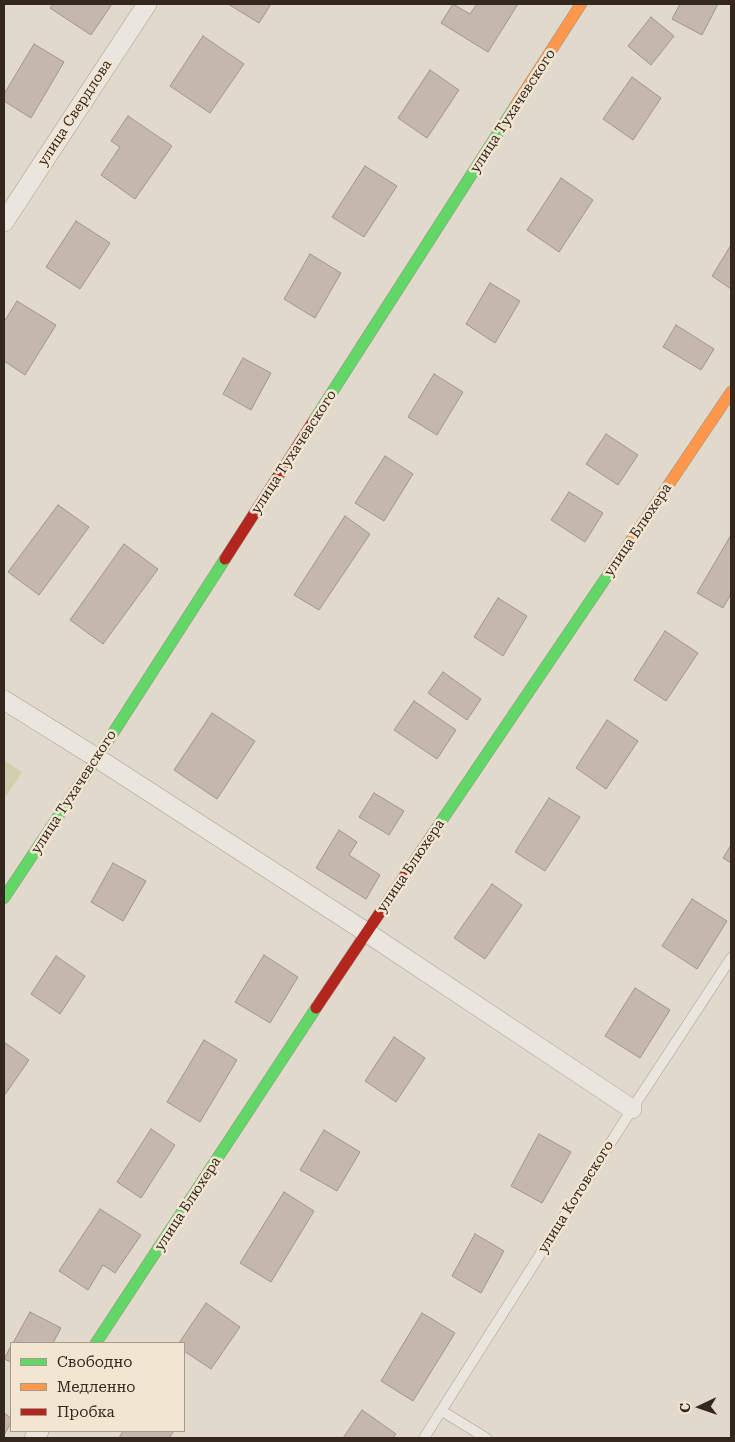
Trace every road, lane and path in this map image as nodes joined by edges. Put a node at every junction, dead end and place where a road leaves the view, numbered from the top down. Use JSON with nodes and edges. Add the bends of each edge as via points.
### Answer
{"nodes":[{"id":1,"x":147,"y":4,"type":"edge"},
{"id":2,"x":582,"y":4,"type":"edge"},
{"id":3,"x":4,"y":222,"type":"edge"},
{"id":4,"x":731,"y":392,"type":"edge"},
{"id":5,"x":4,"y":700,"type":"edge"},
{"id":6,"x":97,"y":758,"type":"junction"},
{"id":7,"x":4,"y":898,"type":"edge"},
{"id":8,"x":366,"y":932,"type":"junction"},
{"id":9,"x":731,"y":958,"type":"edge"},
{"id":10,"x":632,"y":1109,"type":"junction"},
{"id":11,"x":97,"y":1342,"type":"edge"},
{"id":12,"x":442,"y":1411,"type":"junction"},
{"id":13,"x":424,"y":1438,"type":"edge"},
{"id":14,"x":486,"y":1438,"type":"edge"}],
"edges":[{"from":1,"to":3,"type":"street","name":"улица Свердлова"},
{"from":2,"to":6,"type":"street","name":"улица Тухачевского"},
{"from":4,"to":8,"type":"street","name":"улица Блюхера"},
{"from":5,"to":6,"type":"street"},
{"from":6,"to":7,"type":"street","name":"улица Тухачевского"},
{"from":6,"to":8,"type":"street"},
{"from":8,"to":10,"type":"street"},
{"from":8,"to":11,"type":"street","name":"улица Блюхера"},
{"from":9,"to":10,"type":"lane","name":"улица Котовского"},
{"from":10,"to":12,"type":"lane","name":"улица Котовского"},
{"from":12,"to":13,"type":"lane","name":"улица Котовского"},
{"from":12,"to":14,"type":"lane"}]}
